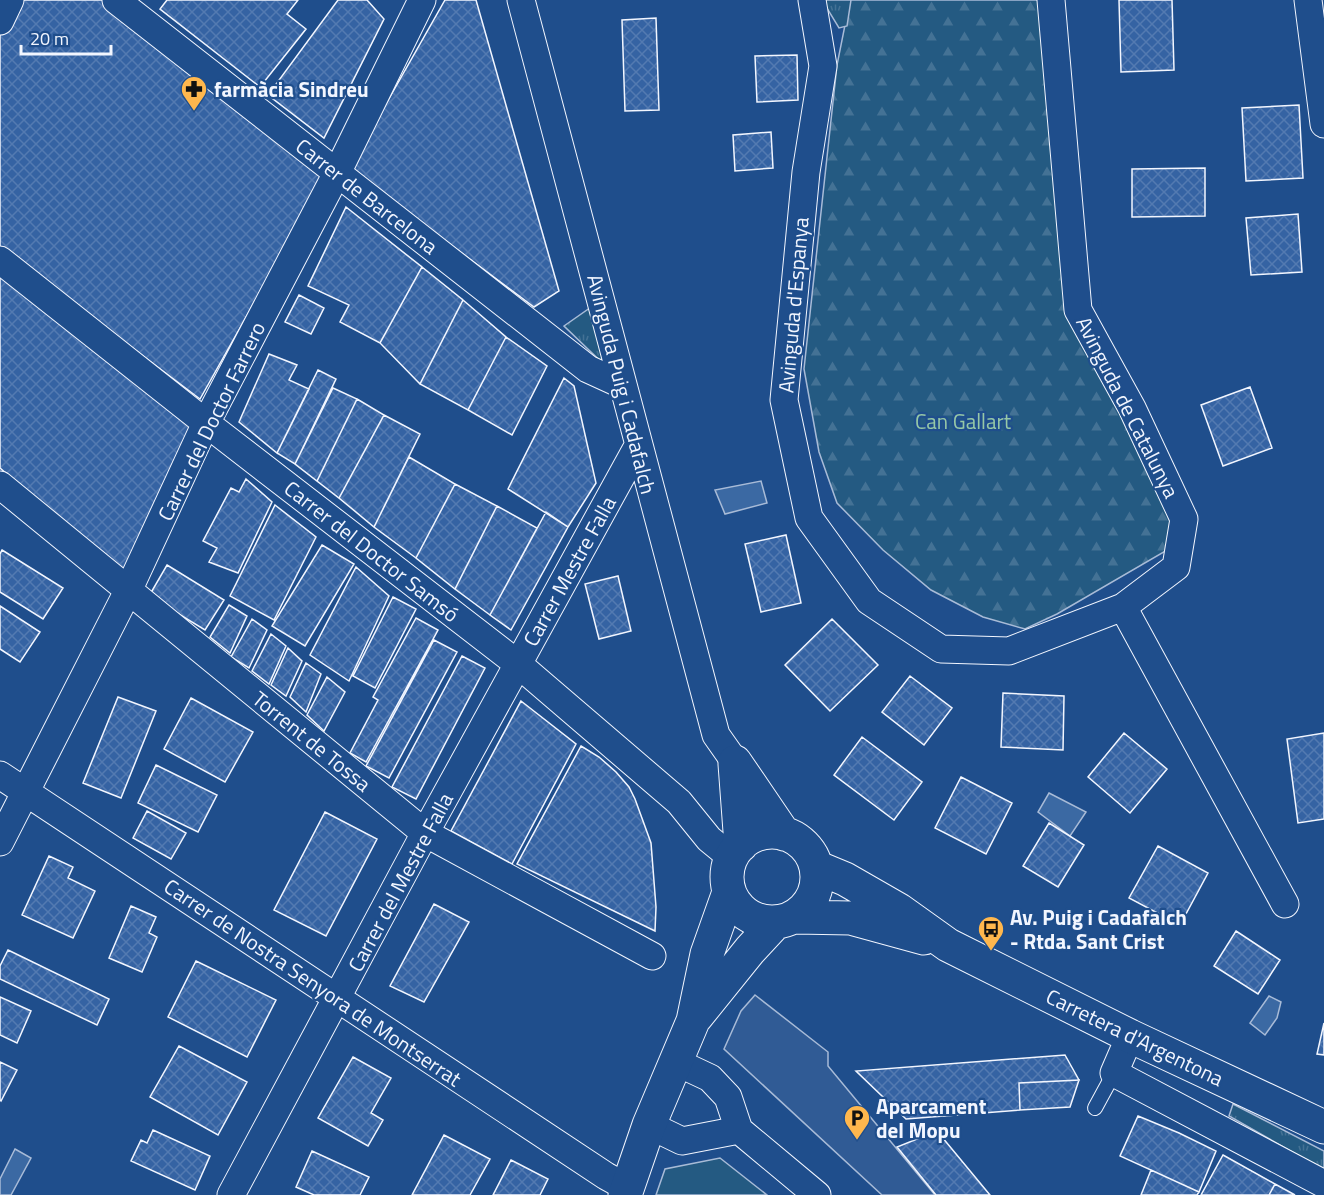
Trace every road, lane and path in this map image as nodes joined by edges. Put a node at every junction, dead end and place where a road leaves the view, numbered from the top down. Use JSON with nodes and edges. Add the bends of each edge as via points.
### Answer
{"nodes":[{"id":1,"x":10,"y":0,"type":"edge"},
{"id":2,"x":116,"y":0,"type":"edge"},
{"id":3,"x":422,"y":0,"type":"edge"},
{"id":4,"x":521,"y":0,"type":"edge"},
{"id":5,"x":812,"y":0,"type":"edge"},
{"id":6,"x":1052,"y":0,"type":"edge"},
{"id":7,"x":1308,"y":0,"type":"edge"},
{"id":8,"x":0,"y":21,"type":"edge"},
{"id":9,"x":1324,"y":124,"type":"edge"},
{"id":10,"x":337,"y":173,"type":"junction"},
{"id":11,"x":0,"y":260,"type":"edge"},
{"id":12,"x":623,"y":385,"type":"junction"},
{"id":13,"x":206,"y":423,"type":"junction"},
{"id":14,"x":638,"y":446,"type":"junction"},
{"id":15,"x":0,"y":485,"type":"edge"},
{"id":16,"x":128,"y":591,"type":"junction"},
{"id":17,"x":1123,"y":607,"type":"junction"},
{"id":18,"x":518,"y":664,"type":"junction"},
{"id":19,"x":735,"y":762,"type":"junction"},
{"id":20,"x":0,"y":775,"type":"edge"},
{"id":21,"x":25,"y":791,"type":"junction"},
{"id":22,"x":425,"y":833,"type":"junction"},
{"id":23,"x":784,"y":834,"type":"junction"},
{"id":24,"x":0,"y":842,"type":"edge"},
{"id":25,"x":736,"y":851,"type":"junction"},
{"id":26,"x":816,"y":867,"type":"junction"},
{"id":27,"x":729,"y":892,"type":"junction"},
{"id":28,"x":1285,"y":904,"type":"dead end"},
{"id":29,"x":786,"y":920,"type":"junction"},
{"id":30,"x":948,"y":945,"type":"junction"},
{"id":31,"x":652,"y":956,"type":"dead end"},
{"id":32,"x":337,"y":998,"type":"junction"},
{"id":33,"x":693,"y":1021,"type":"junction"},
{"id":34,"x":1130,"y":1036,"type":"junction"},
{"id":35,"x":676,"y":1062,"type":"junction"},
{"id":36,"x":1114,"y":1073,"type":"junction"},
{"id":37,"x":1095,"y":1108,"type":"dead end"},
{"id":38,"x":649,"y":1125,"type":"junction"},
{"id":39,"x":1324,"y":1127,"type":"edge"},
{"id":40,"x":739,"y":1130,"type":"junction"},
{"id":41,"x":1324,"y":1184,"type":"edge"},
{"id":42,"x":627,"y":1192,"type":"edge"},
{"id":43,"x":231,"y":1195,"type":"edge"},
{"id":44,"x":817,"y":1195,"type":"edge"}],
"edges":[{"from":1,"to":8,"type":"street"},
{"from":2,"to":10,"type":"street","name":"Carrer de Barcelona"},
{"from":3,"to":10,"type":"street","name":"Carrer del Doctor Farrero"},
{"from":4,"to":12,"type":"street","name":"Avinguda Puig i Cadafalch"},
{"from":5,"to":17,"type":"street","name":"Avinguda d'Espanya","via":[[823,66],[806,172],[784,400],[808,518],[869,601],[941,649],[1009,651]]},
{"from":6,"to":17,"type":"street","name":"Avinguda de Catalunya","via":[[1078,310],[1132,408],[1184,519],[1176,567]]},
{"from":7,"to":9,"type":"street"},
{"from":10,"to":12,"type":"street","name":"Carrer de Barcelona","via":[[588,369]]},
{"from":10,"to":13,"type":"street","name":"Carrer del Doctor Farrero"},
{"from":11,"to":13,"type":"street","name":"Carrer del Doctor Samsó"},
{"from":12,"to":14,"type":"street","name":"Avinguda Puig i Cadafalch"},
{"from":13,"to":16,"type":"street","name":"Carrer del Doctor Farrero"},
{"from":13,"to":18,"type":"street","name":"Carrer del Doctor Samsó"},
{"from":14,"to":18,"type":"street","name":"Carrer Mestre Falla"},
{"from":14,"to":19,"type":"street","name":"Avinguda Puig i Cadafalch","via":[[716,735]]},
{"from":15,"to":16,"type":"street","name":"Torrent de Tossa"},
{"from":16,"to":21,"type":"street","name":"Carrer del Doctor Farrero"},
{"from":16,"to":22,"type":"street","name":"Torrent de Tossa"},
{"from":17,"to":28,"type":"street"},
{"from":18,"to":22,"type":"street","name":"Carrer del Mestre Falla"},
{"from":18,"to":25,"type":"street","name":"Carrer del Doctor Samsó","via":[[679,802],[709,838]]},
{"from":19,"to":23,"type":"street"},
{"from":19,"to":25,"type":"street"},
{"from":20,"to":21,"type":"street","name":"Carrer de Nostra Senyora de Montserrat"},
{"from":21,"to":24,"type":"street","name":"Carrer del Doctor Farrero"},
{"from":21,"to":32,"type":"street","name":"Carrer de Nostra Senyora de Montserrat"},
{"from":22,"to":31,"type":"street","name":"Torrent de Tossa"},
{"from":22,"to":32,"type":"street","name":"Carrer del Mestre Falla"},
{"from":23,"to":25,"type":"street","via":[[761,834]]},
{"from":23,"to":26,"type":"street","via":[[808,850]]},
{"from":25,"to":27,"type":"street","via":[[726,875]]},
{"from":26,"to":29,"type":"street","via":[[814,896],[802,911]]},
{"from":26,"to":30,"type":"street","name":"Carretera d'Argentona","via":[[890,905]]},
{"from":27,"to":29,"type":"street","via":[[747,916],[766,922]]},
{"from":27,"to":33,"type":"street","via":[[707,954]]},
{"from":29,"to":30,"type":"street","name":"Carretera d'Argentona","via":[[851,918]]},
{"from":29,"to":33,"type":"street","via":[[750,950]]},
{"from":30,"to":34,"type":"street","name":"Carretera d'Argentona"},
{"from":32,"to":42,"type":"street","name":"Carrer de Nostra Senyora de Montserrat"},
{"from":32,"to":43,"type":"street","name":"Carrer del Mestre Falla"},
{"from":33,"to":35,"type":"street"},
{"from":34,"to":36,"type":"street"},
{"from":34,"to":39,"type":"street","name":"Carretera d'Argentona"},
{"from":35,"to":38,"type":"street"},
{"from":35,"to":40,"type":"street","via":[[710,1078],[728,1097]]},
{"from":36,"to":37,"type":"lane"},
{"from":36,"to":41,"type":"street"},
{"from":38,"to":40,"type":"street","via":[[682,1141]]},
{"from":38,"to":42,"type":"street"},
{"from":40,"to":44,"type":"street"}]}
